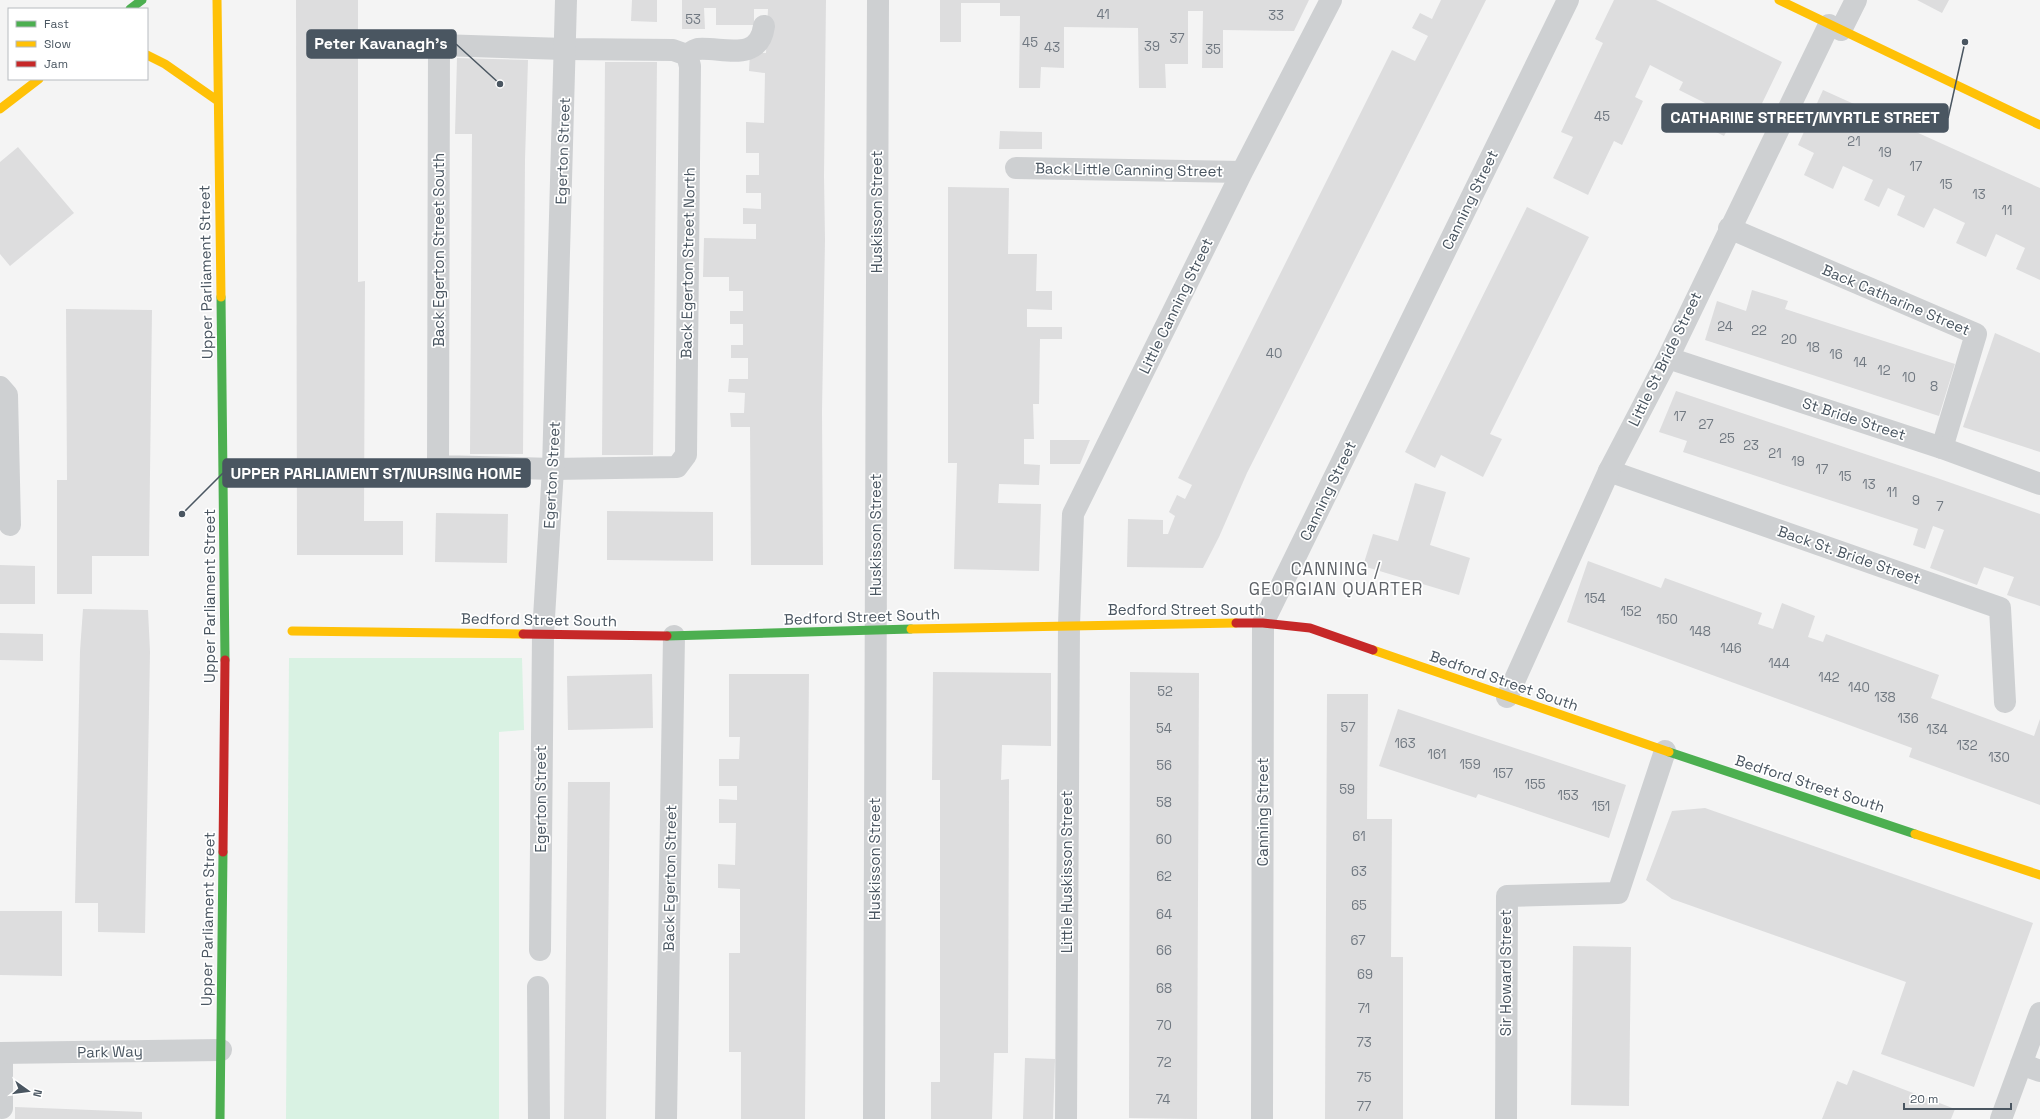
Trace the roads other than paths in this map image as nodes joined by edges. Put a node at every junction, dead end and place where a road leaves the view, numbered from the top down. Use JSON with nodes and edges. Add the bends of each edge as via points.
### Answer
{"nodes":[{"id":1,"x":142,"y":0,"type":"edge"},
{"id":2,"x":217,"y":0,"type":"edge"},
{"id":3,"x":566,"y":0,"type":"edge"},
{"id":4,"x":878,"y":0,"type":"edge"},
{"id":5,"x":1331,"y":0,"type":"edge"},
{"id":6,"x":1568,"y":0,"type":"edge"},
{"id":7,"x":1779,"y":0,"type":"edge"},
{"id":8,"x":1856,"y":0,"type":"edge"},
{"id":9,"x":131,"y":8,"type":"edge"},
{"id":10,"x":764,"y":26,"type":"dead end"},
{"id":11,"x":1835,"y":27,"type":"junction"},
{"id":12,"x":566,"y":49,"type":"junction"},
{"id":13,"x":687,"y":55,"type":"junction"},
{"id":14,"x":148,"y":56,"type":"edge"},
{"id":15,"x":38,"y":80,"type":"edge"},
{"id":16,"x":218,"y":101,"type":"junction"},
{"id":17,"x":0,"y":109,"type":"edge"},
{"id":18,"x":2040,"y":125,"type":"edge"},
{"id":19,"x":1016,"y":168,"type":"dead end"},
{"id":20,"x":1242,"y":172,"type":"junction"},
{"id":21,"x":1729,"y":228,"type":"junction"},
{"id":22,"x":1668,"y":358,"type":"junction"},
{"id":23,"x":0,"y":387,"type":"edge"},
{"id":24,"x":1942,"y":448,"type":"junction"},
{"id":25,"x":553,"y":469,"type":"junction"},
{"id":26,"x":1609,"y":471,"type":"junction"},
{"id":27,"x":2040,"y":484,"type":"edge"},
{"id":28,"x":10,"y":525,"type":"dead end"},
{"id":29,"x":1263,"y":623,"type":"junction"},
{"id":30,"x":1069,"y":625,"type":"junction"},
{"id":31,"x":876,"y":630,"type":"junction"},
{"id":32,"x":292,"y":631,"type":"dead end"},
{"id":33,"x":543,"y":634,"type":"junction"},
{"id":34,"x":674,"y":636,"type":"junction"},
{"id":35,"x":1507,"y":697,"type":"junction"},
{"id":36,"x":2005,"y":702,"type":"dead end"},
{"id":37,"x":1665,"y":751,"type":"junction"},
{"id":38,"x":2040,"y":875,"type":"edge"},
{"id":39,"x":540,"y":950,"type":"dead end"},
{"id":40,"x":538,"y":987,"type":"dead end"},
{"id":41,"x":2040,"y":1013,"type":"edge"},
{"id":42,"x":221,"y":1050,"type":"junction"},
{"id":43,"x":1,"y":1053,"type":"edge"},
{"id":44,"x":2031,"y":1067,"type":"edge"},
{"id":45,"x":2,"y":1108,"type":"dead end"},
{"id":46,"x":220,"y":1119,"type":"edge"},
{"id":47,"x":539,"y":1119,"type":"edge"},
{"id":48,"x":666,"y":1119,"type":"edge"},
{"id":49,"x":874,"y":1119,"type":"edge"},
{"id":50,"x":1066,"y":1119,"type":"edge"},
{"id":51,"x":1262,"y":1119,"type":"edge"},
{"id":52,"x":1506,"y":1119,"type":"edge"},
{"id":53,"x":2001,"y":1119,"type":"edge"}],
"edges":[{"from":1,"to":9,"type":"main road"},
{"from":2,"to":16,"type":"main road","name":"Upper Parliament Street"},
{"from":3,"to":12,"type":"street","name":"Egerton Street"},
{"from":4,"to":31,"type":"street","name":"Huskisson Street"},
{"from":5,"to":20,"type":"street","name":"Little Canning Street"},
{"from":6,"to":29,"type":"street","name":"Canning Street"},
{"from":7,"to":11,"type":"main road"},
{"from":8,"to":11,"type":"street","name":"Little St Bride Street"},
{"from":10,"to":13,"type":"street","via":[[762,38],[742,51],[696,49]]},
{"from":11,"to":18,"type":"main road"},
{"from":11,"to":21,"type":"street","name":"Little St Bride Street"},
{"from":12,"to":13,"type":"street","via":[[673,50]]},
{"from":12,"to":25,"type":"street","name":"Egerton Street"},
{"from":12,"to":25,"type":"street","name":"Back Egerton Street South","via":[[440,45],[438,466]]},
{"from":13,"to":25,"type":"street","name":"Back Egerton Street North","via":[[690,66],[686,455],[677,466]]},
{"from":14,"to":16,"type":"main road","via":[[165,64]]},
{"from":15,"to":17,"type":"main road"},
{"from":16,"to":42,"type":"main road","name":"Upper Parliament Street","via":[[225,632]]},
{"from":19,"to":20,"type":"street","name":"Back Little Canning Street"},
{"from":20,"to":30,"type":"street","name":"Little Canning Street","via":[[1073,514]]},
{"from":21,"to":22,"type":"street","name":"Little St Bride Street"},
{"from":21,"to":24,"type":"street","name":"Back Catharine Street","via":[[1976,334]]},
{"from":22,"to":24,"type":"street","name":"St Bride Street"},
{"from":22,"to":26,"type":"street","name":"Little St Bride Street"},
{"from":23,"to":28,"type":"street","via":[[8,395]]},
{"from":24,"to":27,"type":"street","name":"St Bride Street"},
{"from":25,"to":33,"type":"street","name":"Egerton Street"},
{"from":26,"to":35,"type":"street","name":"Little St Bride Street"},
{"from":26,"to":36,"type":"street","name":"Back St. Bride Street","via":[[2000,608]]},
{"from":29,"to":30,"type":"main road","name":"Bedford Street South"},
{"from":29,"to":35,"type":"main road","name":"Bedford Street South","via":[[1310,628]]},
{"from":29,"to":51,"type":"street","name":"Canning Street"},
{"from":30,"to":31,"type":"main road","name":"Bedford Street South"},
{"from":30,"to":50,"type":"street","name":"Little Huskisson Street"},
{"from":31,"to":34,"type":"main road","name":"Bedford Street South"},
{"from":31,"to":49,"type":"street","name":"Huskisson Street"},
{"from":32,"to":33,"type":"main road","name":"Bedford Street South"},
{"from":33,"to":34,"type":"main road","name":"Bedford Street South"},
{"from":33,"to":39,"type":"street","name":"Egerton Street"},
{"from":34,"to":48,"type":"street","name":"Back Egerton Street"},
{"from":35,"to":37,"type":"main road","name":"Bedford Street South"},
{"from":37,"to":38,"type":"main road","name":"Bedford Street South"},
{"from":37,"to":52,"type":"street","name":"Sir Howard Street","via":[[1618,893],[1507,896]]},
{"from":40,"to":47,"type":"street"},
{"from":41,"to":44,"type":"street"},
{"from":42,"to":43,"type":"street","name":"Park Way"},
{"from":42,"to":46,"type":"main road","name":"Upper Parliament Street"},
{"from":43,"to":45,"type":"street"},
{"from":44,"to":53,"type":"street"}]}
